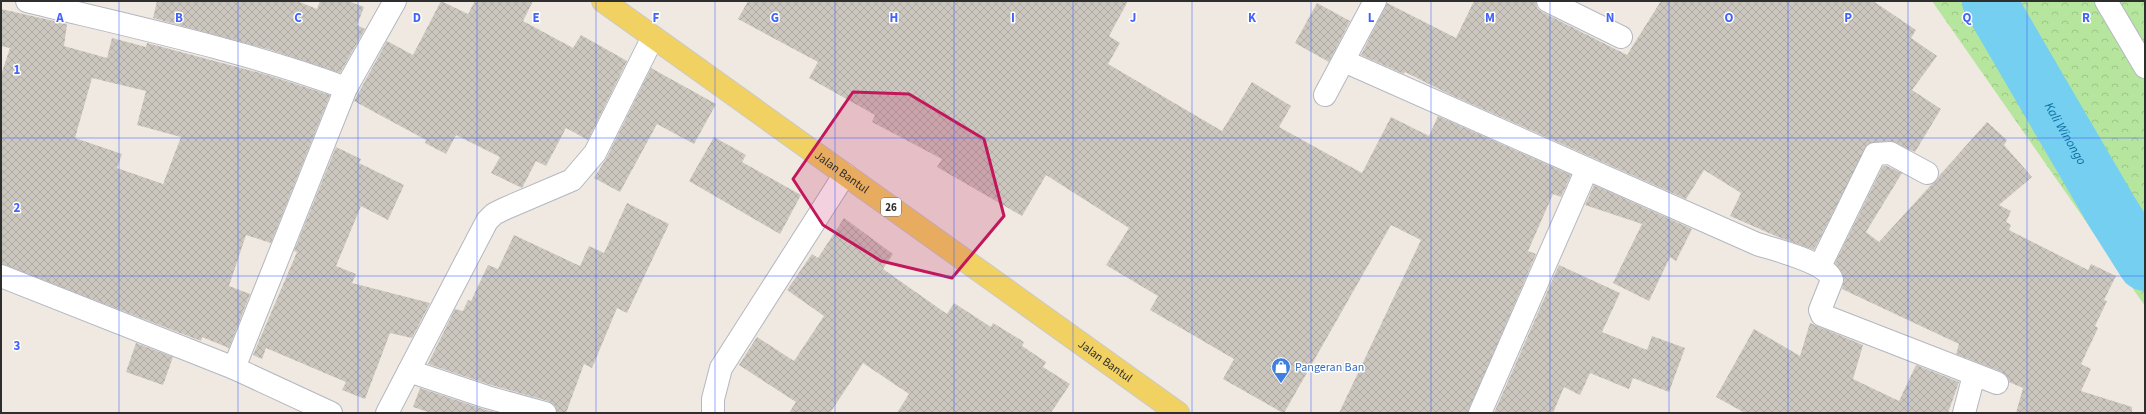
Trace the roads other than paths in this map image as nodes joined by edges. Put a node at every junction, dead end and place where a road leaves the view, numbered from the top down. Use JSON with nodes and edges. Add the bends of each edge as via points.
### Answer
{"nodes":[{"id":1,"x":27,"y":1,"type":"edge"},
{"id":2,"x":395,"y":1,"type":"edge"},
{"id":3,"x":603,"y":1,"type":"edge"},
{"id":4,"x":1375,"y":1,"type":"edge"},
{"id":5,"x":1548,"y":1,"type":"edge"},
{"id":6,"x":2106,"y":1,"type":"edge"},
{"id":7,"x":653,"y":37,"type":"junction"},
{"id":8,"x":1621,"y":37,"type":"dead end"},
{"id":9,"x":1344,"y":61,"type":"junction"},
{"id":10,"x":2145,"y":67,"type":"edge"},
{"id":11,"x":346,"y":88,"type":"junction"},
{"id":12,"x":1326,"y":95,"type":"dead end"},
{"id":13,"x":1587,"y":169,"type":"junction"},
{"id":14,"x":1927,"y":173,"type":"dead end"},
{"id":15,"x":845,"y":174,"type":"junction"},
{"id":16,"x":1820,"y":266,"type":"junction"},
{"id":17,"x":1,"y":276,"type":"edge"},
{"id":18,"x":234,"y":368,"type":"junction"},
{"id":19,"x":409,"y":371,"type":"junction"},
{"id":20,"x":1974,"y":375,"type":"junction"},
{"id":21,"x":1997,"y":383,"type":"dead end"},
{"id":22,"x":711,"y":411,"type":"edge"},
{"id":23,"x":331,"y":413,"type":"edge"},
{"id":24,"x":387,"y":413,"type":"edge"},
{"id":25,"x":545,"y":413,"type":"edge"},
{"id":26,"x":1178,"y":413,"type":"edge"},
{"id":27,"x":1480,"y":413,"type":"edge"},
{"id":28,"x":1964,"y":413,"type":"edge"}],
"edges":[{"from":1,"to":11,"type":"street","via":[[231,52]]},
{"from":2,"to":11,"type":"street"},
{"from":3,"to":7,"type":"main road","name":"Jalan Bantul","number":"26"},
{"from":4,"to":9,"type":"street"},
{"from":5,"to":8,"type":"street"},
{"from":6,"to":10,"type":"street"},
{"from":7,"to":15,"type":"main road","name":"Jalan Bantul","number":"26"},
{"from":7,"to":19,"type":"street","via":[[587,165],[572,180],[504,209],[487,221]]},
{"from":9,"to":12,"type":"street"},
{"from":9,"to":13,"type":"street"},
{"from":11,"to":18,"type":"street"},
{"from":13,"to":16,"type":"street","via":[[1757,244]]},
{"from":13,"to":27,"type":"street"},
{"from":14,"to":16,"type":"street","via":[[1890,153],[1875,154]]},
{"from":15,"to":22,"type":"street","via":[[721,368]]},
{"from":15,"to":26,"type":"main road","name":"Jalan Bantul","number":"26"},
{"from":16,"to":20,"type":"street","via":[[1832,280],[1820,310],[1822,315]]},
{"from":17,"to":18,"type":"street"},
{"from":18,"to":23,"type":"street"},
{"from":19,"to":24,"type":"street"},
{"from":19,"to":25,"type":"street","via":[[487,398]]},
{"from":20,"to":21,"type":"street"},
{"from":20,"to":28,"type":"street"}]}
